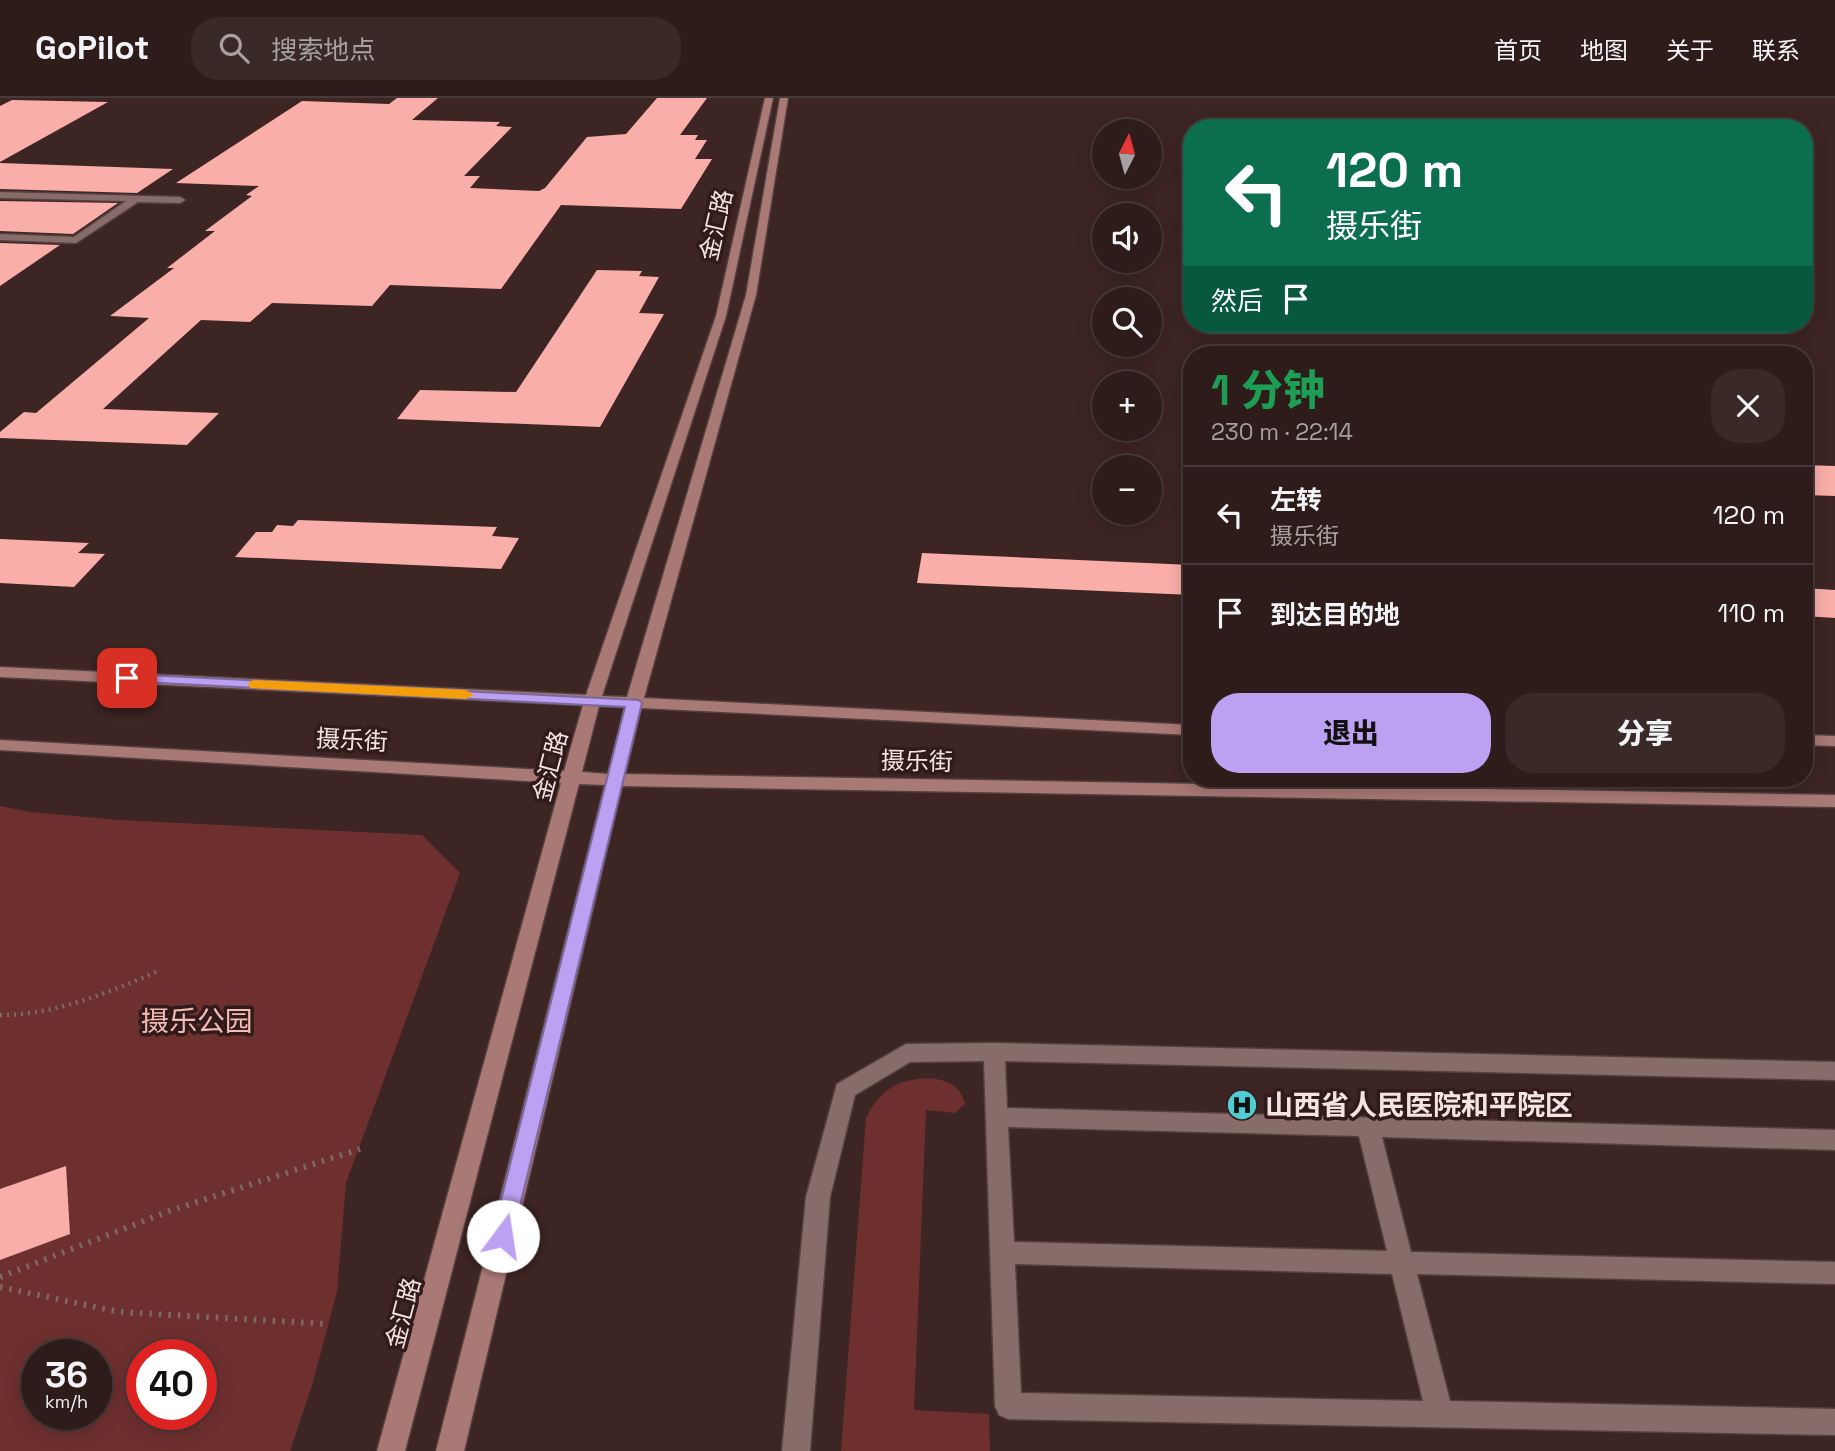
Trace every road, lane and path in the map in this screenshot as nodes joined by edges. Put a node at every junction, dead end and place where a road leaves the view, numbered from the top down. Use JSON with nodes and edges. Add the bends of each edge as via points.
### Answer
{"nodes":[{"id":1,"x":769,"y":98,"type":"edge"},
{"id":2,"x":784,"y":98,"type":"edge"},
{"id":3,"x":0,"y":195,"type":"edge"},
{"id":4,"x":136,"y":199,"type":"junction"},
{"id":5,"x":180,"y":200,"type":"dead end"},
{"id":6,"x":0,"y":237,"type":"edge"},
{"id":7,"x":0,"y":672,"type":"edge"},
{"id":8,"x":592,"y":701,"type":"junction"},
{"id":9,"x":634,"y":703,"type":"junction"},
{"id":10,"x":1183,"y":730,"type":"edge"},
{"id":11,"x":1813,"y":740,"type":"edge"},
{"id":12,"x":1835,"y":741,"type":"edge"},
{"id":13,"x":0,"y":745,"type":"edge"},
{"id":14,"x":573,"y":777,"type":"junction"},
{"id":15,"x":617,"y":780,"type":"junction"},
{"id":16,"x":1835,"y":800,"type":"edge"},
{"id":17,"x":160,"y":970,"type":"dead end"},
{"id":18,"x":0,"y":1015,"type":"edge"},
{"id":19,"x":994,"y":1052,"type":"junction"},
{"id":20,"x":1835,"y":1071,"type":"edge"},
{"id":21,"x":997,"y":1117,"type":"junction"},
{"id":22,"x":1368,"y":1127,"type":"junction"},
{"id":23,"x":1835,"y":1140,"type":"edge"},
{"id":24,"x":360,"y":1149,"type":"dead end"},
{"id":25,"x":1003,"y":1252,"type":"junction"},
{"id":26,"x":1402,"y":1262,"type":"junction"},
{"id":27,"x":1835,"y":1273,"type":"edge"},
{"id":28,"x":0,"y":1277,"type":"edge"},
{"id":29,"x":0,"y":1287,"type":"edge"},
{"id":30,"x":328,"y":1324,"type":"dead end"},
{"id":31,"x":1440,"y":1415,"type":"junction"},
{"id":32,"x":1835,"y":1422,"type":"edge"},
{"id":33,"x":391,"y":1451,"type":"edge"},
{"id":34,"x":450,"y":1451,"type":"edge"},
{"id":35,"x":796,"y":1451,"type":"edge"}],
"edges":[{"from":1,"to":8,"type":"street","name":"金汇路","via":[[720,316]]},
{"from":2,"to":9,"type":"street","name":"金汇路","via":[[751,295]]},
{"from":3,"to":4,"type":"street"},
{"from":4,"to":5,"type":"street"},
{"from":4,"to":6,"type":"street","via":[[76,240]]},
{"from":7,"to":8,"type":"street","name":"摄乐街"},
{"from":8,"to":9,"type":"street","name":"摄乐街"},
{"from":8,"to":14,"type":"street","name":"金汇路"},
{"from":9,"to":10,"type":"street","name":"摄乐街"},
{"from":9,"to":15,"type":"street","name":"金汇路"},
{"from":11,"to":12,"type":"street"},
{"from":13,"to":14,"type":"street","name":"摄乐街"},
{"from":14,"to":15,"type":"street","name":"摄乐街"},
{"from":14,"to":33,"type":"street","name":"金汇路"},
{"from":15,"to":16,"type":"street","name":"摄乐街"},
{"from":15,"to":34,"type":"street","name":"金汇路"},
{"from":17,"to":18,"type":"path","via":[[99,998]]},
{"from":19,"to":20,"type":"street"},
{"from":19,"to":21,"type":"street"},
{"from":19,"to":35,"type":"street","via":[[906,1053],[845,1090],[818,1197]]},
{"from":21,"to":22,"type":"street"},
{"from":21,"to":25,"type":"street"},
{"from":22,"to":23,"type":"street"},
{"from":22,"to":26,"type":"street"},
{"from":24,"to":28,"type":"path","via":[[172,1210]]},
{"from":25,"to":26,"type":"street"},
{"from":25,"to":31,"type":"street","via":[[1008,1406]]},
{"from":26,"to":27,"type":"street"},
{"from":26,"to":31,"type":"street"},
{"from":29,"to":30,"type":"path","via":[[120,1312]]},
{"from":31,"to":32,"type":"street"}]}
